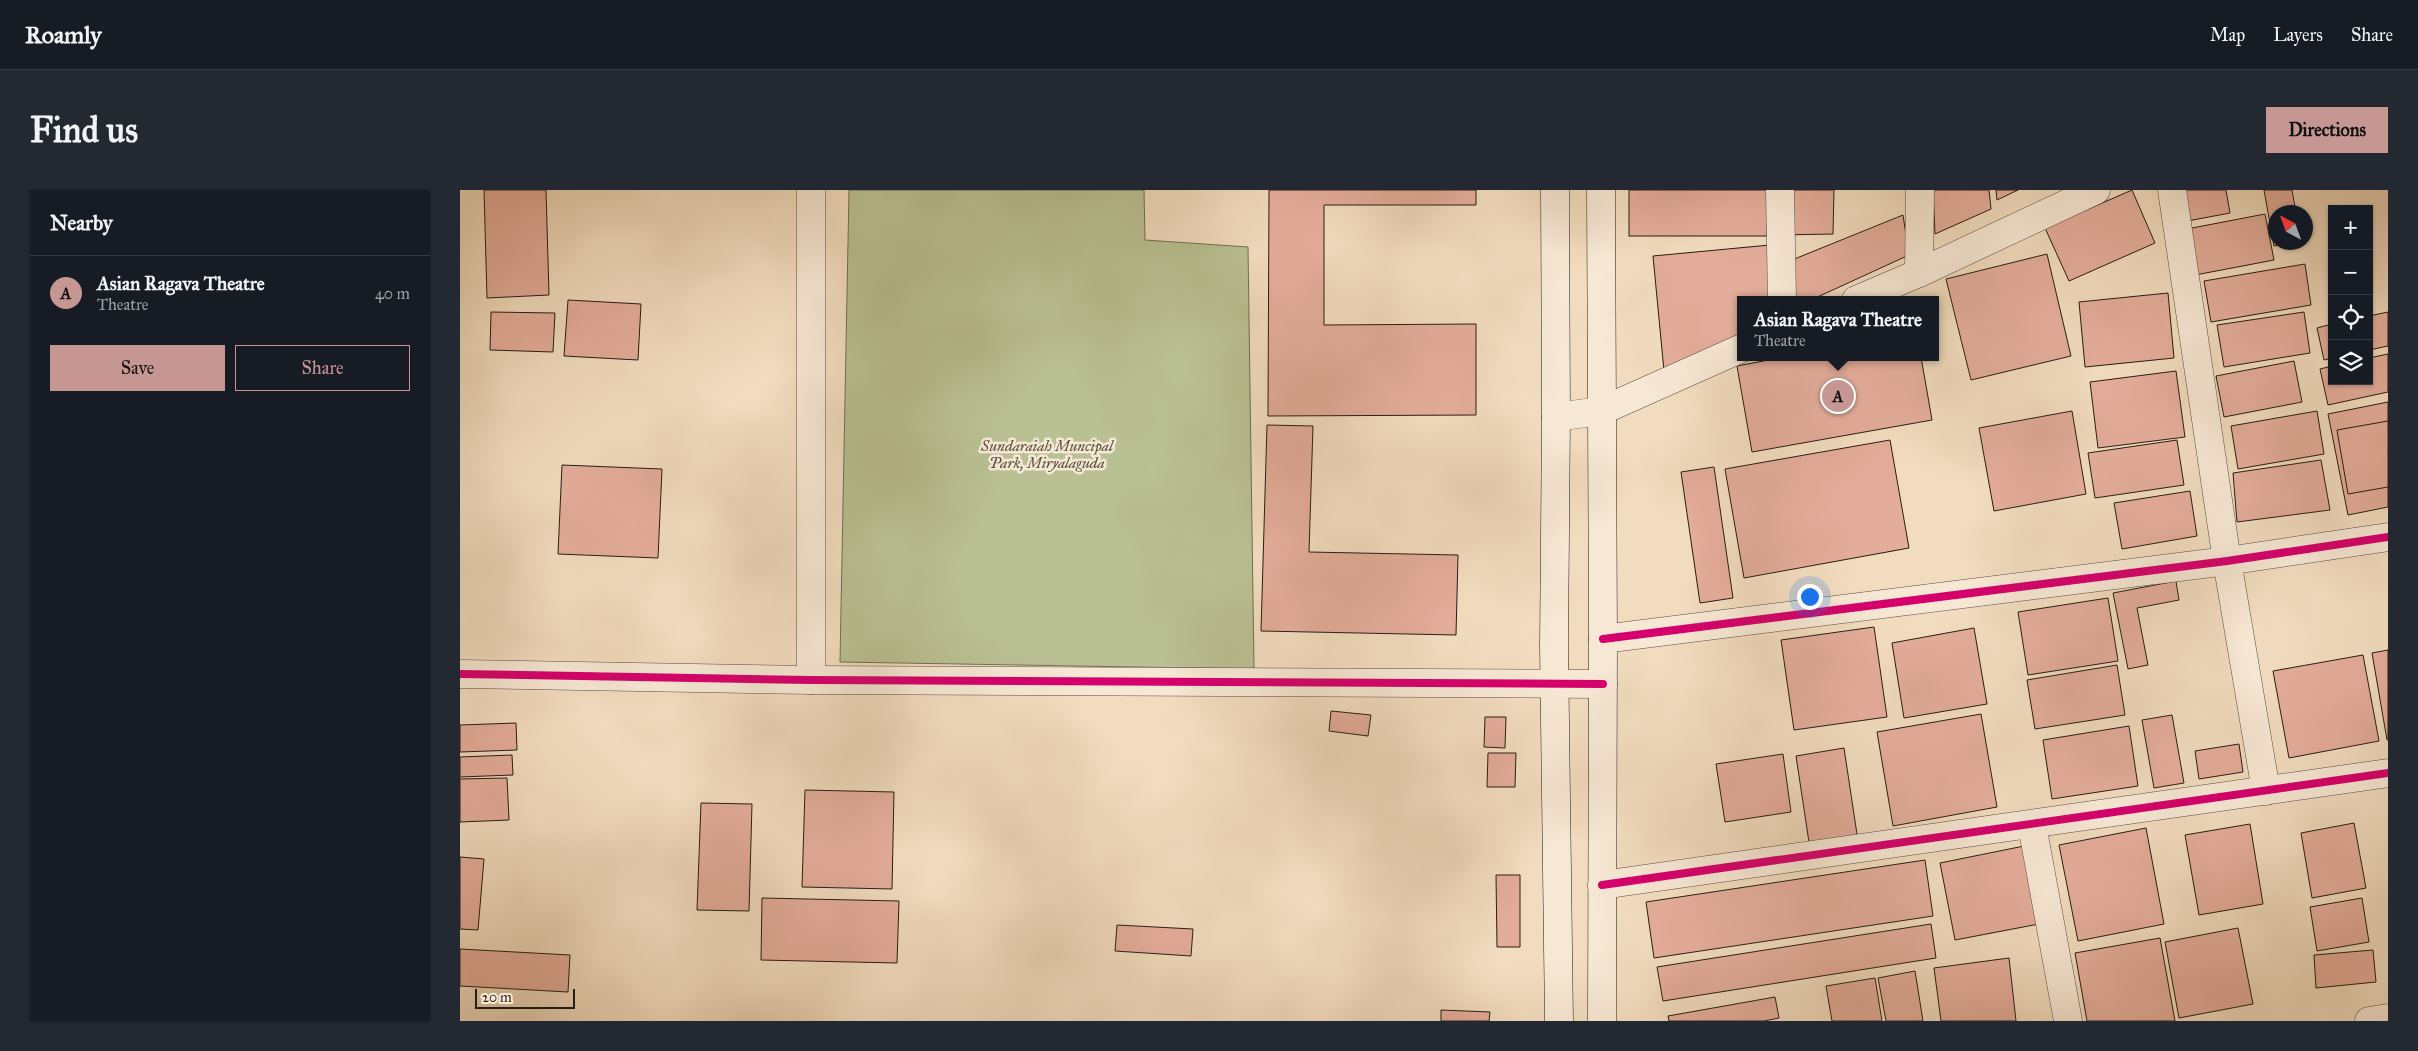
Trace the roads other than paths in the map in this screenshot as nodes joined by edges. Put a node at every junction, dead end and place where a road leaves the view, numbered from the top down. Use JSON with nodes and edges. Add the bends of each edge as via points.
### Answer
{"nodes":[{"id":1,"x":811,"y":190,"type":"edge"},
{"id":2,"x":1554,"y":190,"type":"edge"},
{"id":3,"x":1601,"y":190,"type":"edge"},
{"id":4,"x":1780,"y":190,"type":"edge"},
{"id":5,"x":1920,"y":190,"type":"edge"},
{"id":6,"x":2096,"y":190,"type":"edge"},
{"id":7,"x":2172,"y":190,"type":"edge"},
{"id":8,"x":1919,"y":273,"type":"junction"},
{"id":9,"x":1782,"y":296,"type":"edge"},
{"id":10,"x":1865,"y":296,"type":"edge"},
{"id":11,"x":1737,"y":350,"type":"edge"},
{"id":12,"x":1601,"y":411,"type":"junction"},
{"id":13,"x":1556,"y":418,"type":"junction"},
{"id":14,"x":2388,"y":537,"type":"edge"},
{"id":15,"x":2227,"y":561,"type":"junction"},
{"id":16,"x":1603,"y":639,"type":"junction"},
{"id":17,"x":460,"y":674,"type":"edge"},
{"id":18,"x":811,"y":680,"type":"junction"},
{"id":19,"x":1555,"y":683,"type":"junction"},
{"id":20,"x":1603,"y":684,"type":"junction"},
{"id":21,"x":2388,"y":773,"type":"edge"},
{"id":22,"x":2266,"y":791,"type":"junction"},
{"id":23,"x":2032,"y":824,"type":"junction"},
{"id":24,"x":1602,"y":886,"type":"junction"},
{"id":25,"x":2388,"y":1018,"type":"edge"},
{"id":26,"x":1559,"y":1021,"type":"edge"},
{"id":27,"x":1602,"y":1021,"type":"edge"},
{"id":28,"x":2068,"y":1021,"type":"edge"},
{"id":29,"x":2369,"y":1021,"type":"edge"}],
"edges":[{"from":1,"to":18,"type":"street"},
{"from":2,"to":13,"type":"street"},
{"from":3,"to":12,"type":"street"},
{"from":4,"to":9,"type":"street"},
{"from":5,"to":8,"type":"street"},
{"from":6,"to":8,"type":"street"},
{"from":7,"to":15,"type":"street"},
{"from":8,"to":10,"type":"street"},
{"from":11,"to":12,"type":"street"},
{"from":12,"to":13,"type":"street"},
{"from":12,"to":16,"type":"street"},
{"from":13,"to":19,"type":"street"},
{"from":14,"to":15,"type":"street"},
{"from":15,"to":16,"type":"street"},
{"from":15,"to":22,"type":"street"},
{"from":16,"to":20,"type":"street"},
{"from":17,"to":18,"type":"street"},
{"from":18,"to":19,"type":"street"},
{"from":19,"to":20,"type":"street"},
{"from":19,"to":26,"type":"street"},
{"from":20,"to":24,"type":"street"},
{"from":21,"to":22,"type":"street"},
{"from":22,"to":23,"type":"street"},
{"from":23,"to":24,"type":"street"},
{"from":23,"to":28,"type":"street"},
{"from":24,"to":27,"type":"street"},
{"from":25,"to":29,"type":"street"}]}
